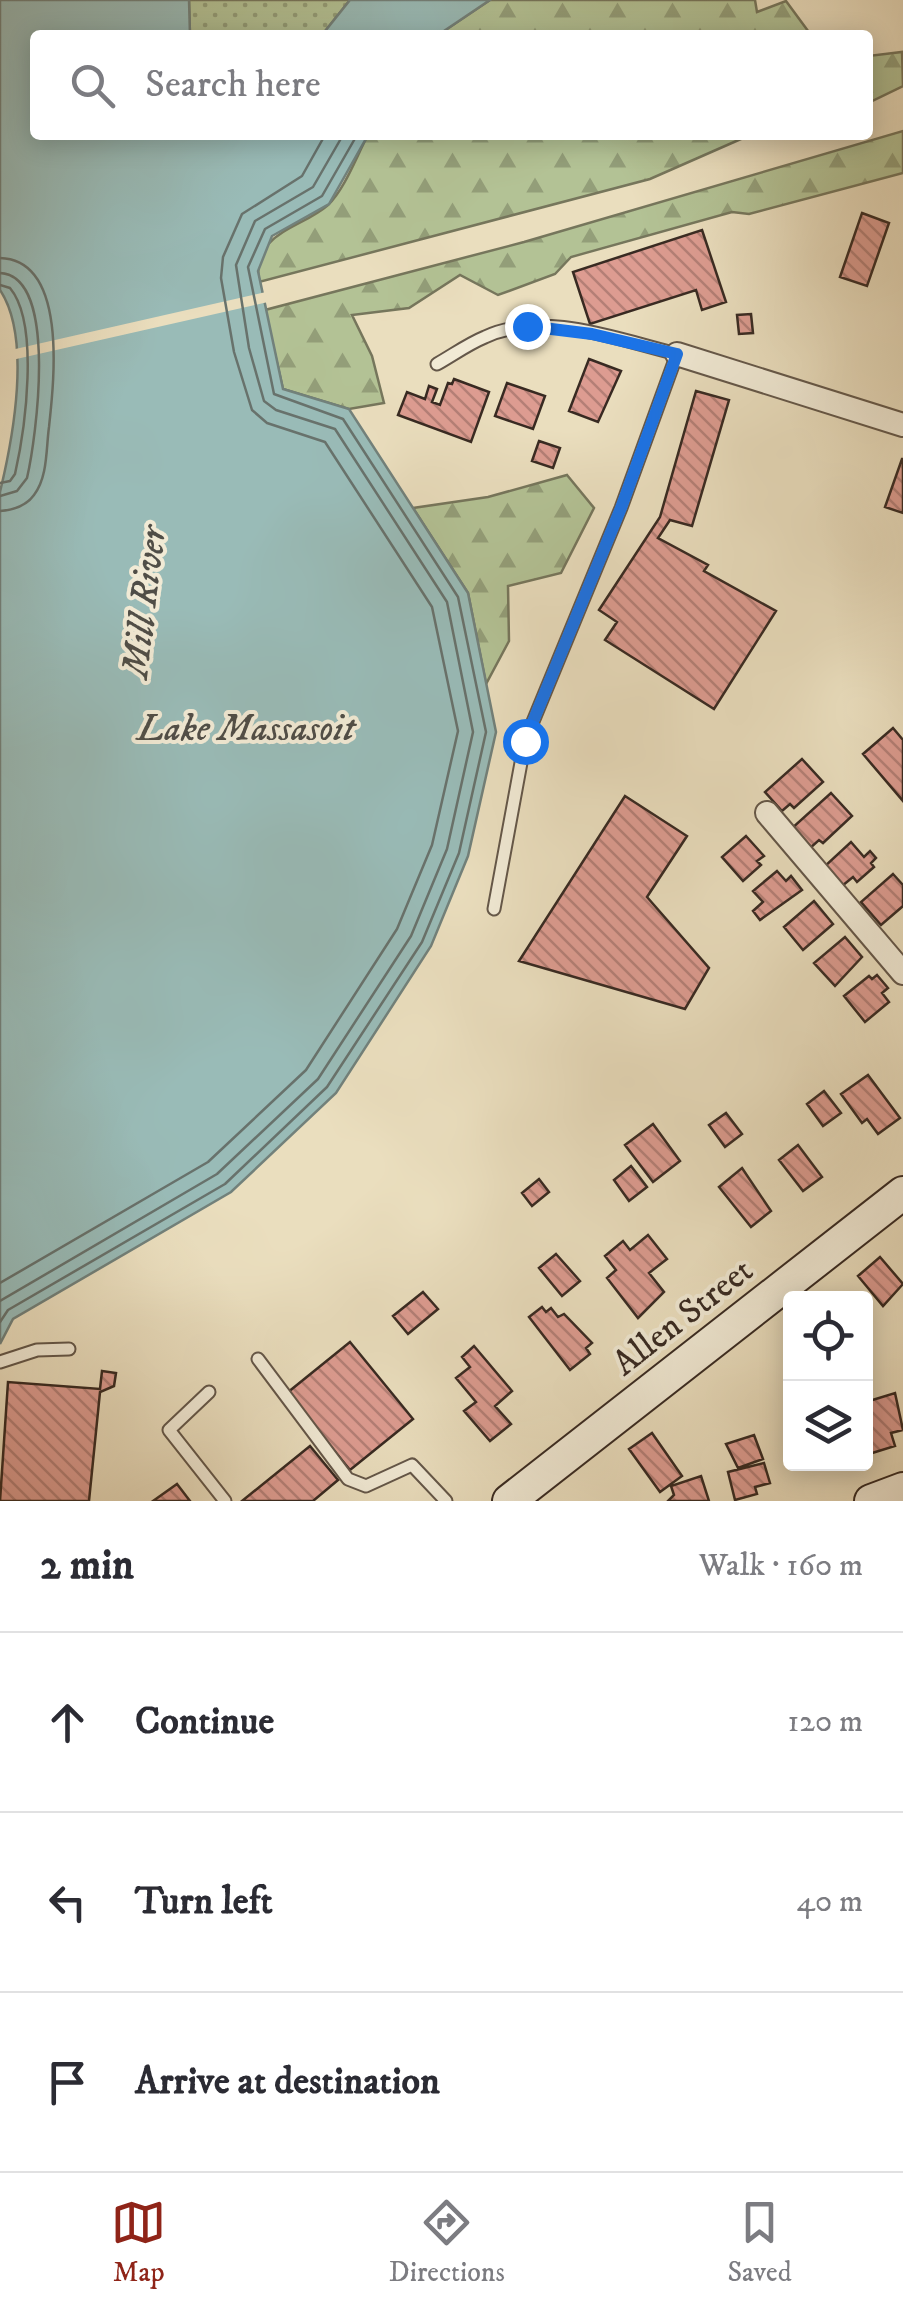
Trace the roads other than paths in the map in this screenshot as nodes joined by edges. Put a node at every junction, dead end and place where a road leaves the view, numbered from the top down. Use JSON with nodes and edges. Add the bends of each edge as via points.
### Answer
{"nodes":[{"id":1,"x":677,"y":354,"type":"junction"},
{"id":2,"x":437,"y":364,"type":"dead end"},
{"id":3,"x":903,"y":426,"type":"edge"},
{"id":4,"x":767,"y":813,"type":"dead end"},
{"id":5,"x":494,"y":909,"type":"dead end"},
{"id":6,"x":903,"y":974,"type":"edge"},
{"id":7,"x":903,"y":1193,"type":"edge"},
{"id":8,"x":69,"y":1350,"type":"dead end"},
{"id":9,"x":258,"y":1360,"type":"dead end"},
{"id":10,"x":0,"y":1362,"type":"edge"},
{"id":11,"x":209,"y":1392,"type":"dead end"},
{"id":12,"x":903,"y":1489,"type":"edge"},
{"id":13,"x":226,"y":1501,"type":"edge"},
{"id":14,"x":446,"y":1501,"type":"edge"},
{"id":15,"x":510,"y":1501,"type":"edge"},
{"id":16,"x":871,"y":1501,"type":"edge"}],
"edges":[{"from":1,"to":2,"type":"lane","via":[[527,326],[487,335]]},
{"from":1,"to":3,"type":"street"},
{"from":1,"to":5,"type":"lane","via":[[525,741]]},
{"from":4,"to":6,"type":"street"},
{"from":7,"to":15,"type":"main road","name":"Allen Street"},
{"from":8,"to":10,"type":"lane","via":[[37,1350]]},
{"from":9,"to":14,"type":"lane","via":[[348,1480],[366,1486],[412,1465]]},
{"from":11,"to":13,"type":"lane","via":[[169,1430]]},
{"from":12,"to":16,"type":"main road"}]}
